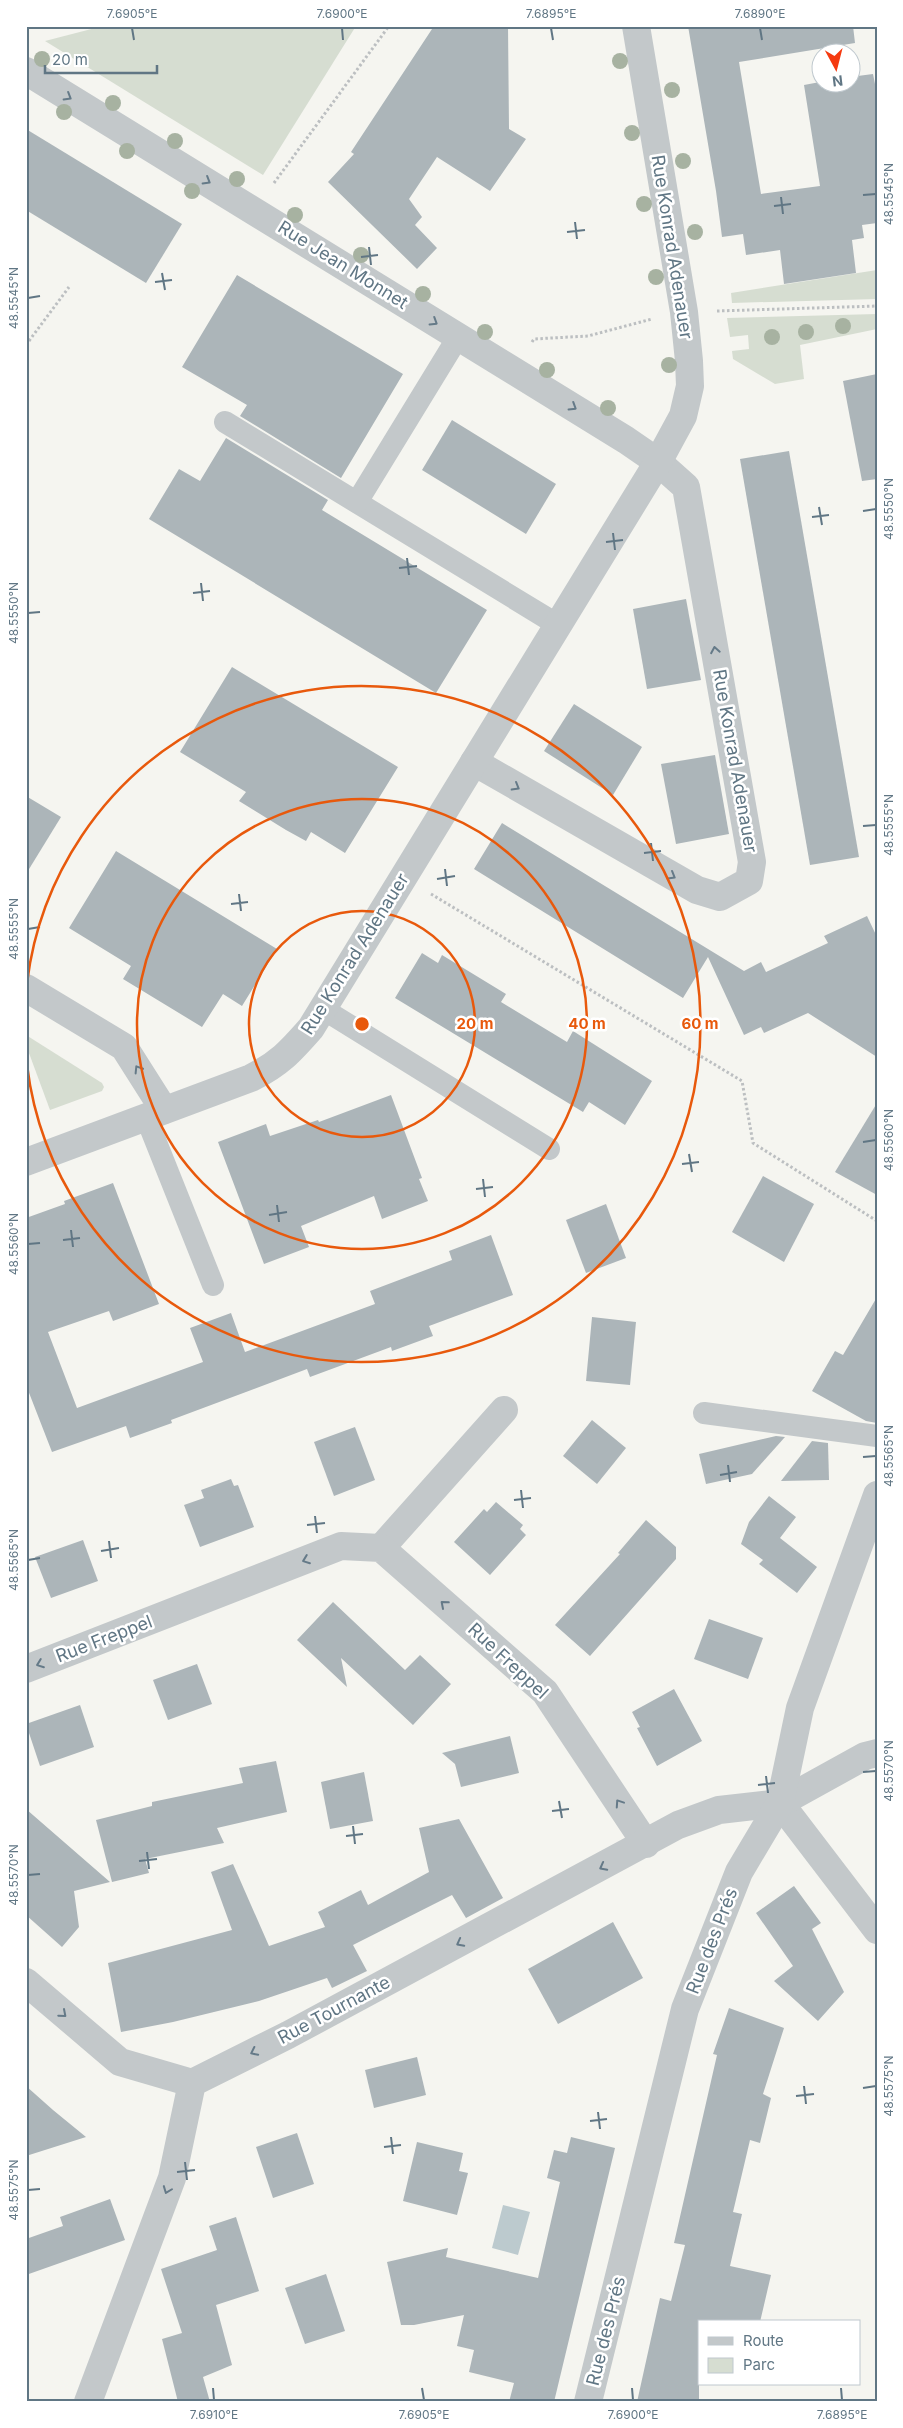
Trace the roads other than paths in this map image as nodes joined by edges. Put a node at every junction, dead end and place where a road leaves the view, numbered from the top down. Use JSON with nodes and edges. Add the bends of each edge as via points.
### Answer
{"nodes":[{"id":1,"x":636,"y":26,"type":"edge"},
{"id":2,"x":26,"y":72,"type":"edge"},
{"id":3,"x":458,"y":337,"type":"junction"},
{"id":4,"x":225,"y":422,"type":"dead end"},
{"id":5,"x":658,"y":462,"type":"junction"},
{"id":6,"x":357,"y":502,"type":"junction"},
{"id":7,"x":558,"y":625,"type":"junction"},
{"id":8,"x":474,"y":762,"type":"junction"},
{"id":9,"x":26,"y":988,"type":"edge"},
{"id":10,"x":323,"y":1009,"type":"junction"},
{"id":11,"x":155,"y":1113,"type":"junction"},
{"id":12,"x":548,"y":1149,"type":"dead end"},
{"id":13,"x":26,"y":1162,"type":"edge"},
{"id":14,"x":213,"y":1284,"type":"dead end"},
{"id":15,"x":504,"y":1410,"type":"dead end"},
{"id":16,"x":704,"y":1414,"type":"dead end"},
{"id":17,"x":877,"y":1436,"type":"edge"},
{"id":18,"x":877,"y":1495,"type":"edge"},
{"id":19,"x":381,"y":1548,"type":"junction"},
{"id":20,"x":26,"y":1669,"type":"edge"},
{"id":21,"x":877,"y":1754,"type":"edge"},
{"id":22,"x":780,"y":1803,"type":"junction"},
{"id":23,"x":646,"y":1844,"type":"junction"},
{"id":24,"x":877,"y":1930,"type":"edge"},
{"id":25,"x":26,"y":1982,"type":"edge"},
{"id":26,"x":192,"y":2083,"type":"junction"},
{"id":27,"x":88,"y":2402,"type":"edge"},
{"id":28,"x":588,"y":2402,"type":"edge"}],
"edges":[{"from":1,"to":5,"type":"street","name":"Rue Konrad Adenauer","via":[[684,312],[689,361],[690,386],[683,416]]},
{"from":2,"to":3,"type":"street","name":"Rue Jean Monnet","one_way":true},
{"from":3,"to":5,"type":"street","name":"Rue Jean Monnet","one_way":true},
{"from":3,"to":6,"type":"lane"},
{"from":4,"to":6,"type":"lane"},
{"from":5,"to":7,"type":"street","name":"Rue Konrad Adenauer"},
{"from":8,"to":5,"type":"street","name":"Rue Konrad Adenauer","one_way":true,"via":[[697,890],[720,897],[749,881],[752,862],[686,487]]},
{"from":6,"to":7,"type":"lane"},
{"from":7,"to":8,"type":"street","name":"Rue Konrad Adenauer"},
{"from":8,"to":10,"type":"street","name":"Rue Konrad Adenauer"},
{"from":11,"to":9,"type":"street","one_way":true,"via":[[124,1047]]},
{"from":10,"to":11,"type":"street","name":"Rue Konrad Adenauer","via":[[310,1028],[274,1066],[251,1078]]},
{"from":10,"to":12,"type":"lane"},
{"from":11,"to":13,"type":"street","name":"Rue Konrad Adenauer"},
{"from":11,"to":14,"type":"lane"},
{"from":15,"to":19,"type":"street"},
{"from":16,"to":17,"type":"lane"},
{"from":18,"to":22,"type":"street","name":"Rue des Prés","via":[[800,1708]]},
{"from":19,"to":20,"type":"street","name":"Rue Freppel","one_way":true,"via":[[341,1546]]},
{"from":23,"to":19,"type":"street","name":"Rue Freppel","one_way":true,"via":[[545,1692]]},
{"from":21,"to":22,"type":"street","via":[[865,1756]]},
{"from":22,"to":23,"type":"street","name":"Rue Tournante","via":[[719,1810],[678,1825]]},
{"from":22,"to":24,"type":"street"},
{"from":22,"to":28,"type":"street","name":"Rue des Prés","via":[[739,1872],[685,2009]]},
{"from":23,"to":26,"type":"street","name":"Rue Tournante","one_way":true},
{"from":25,"to":26,"type":"street","one_way":true,"via":[[120,2062]]},
{"from":26,"to":27,"type":"street","one_way":true,"via":[[172,2178]]}]}
